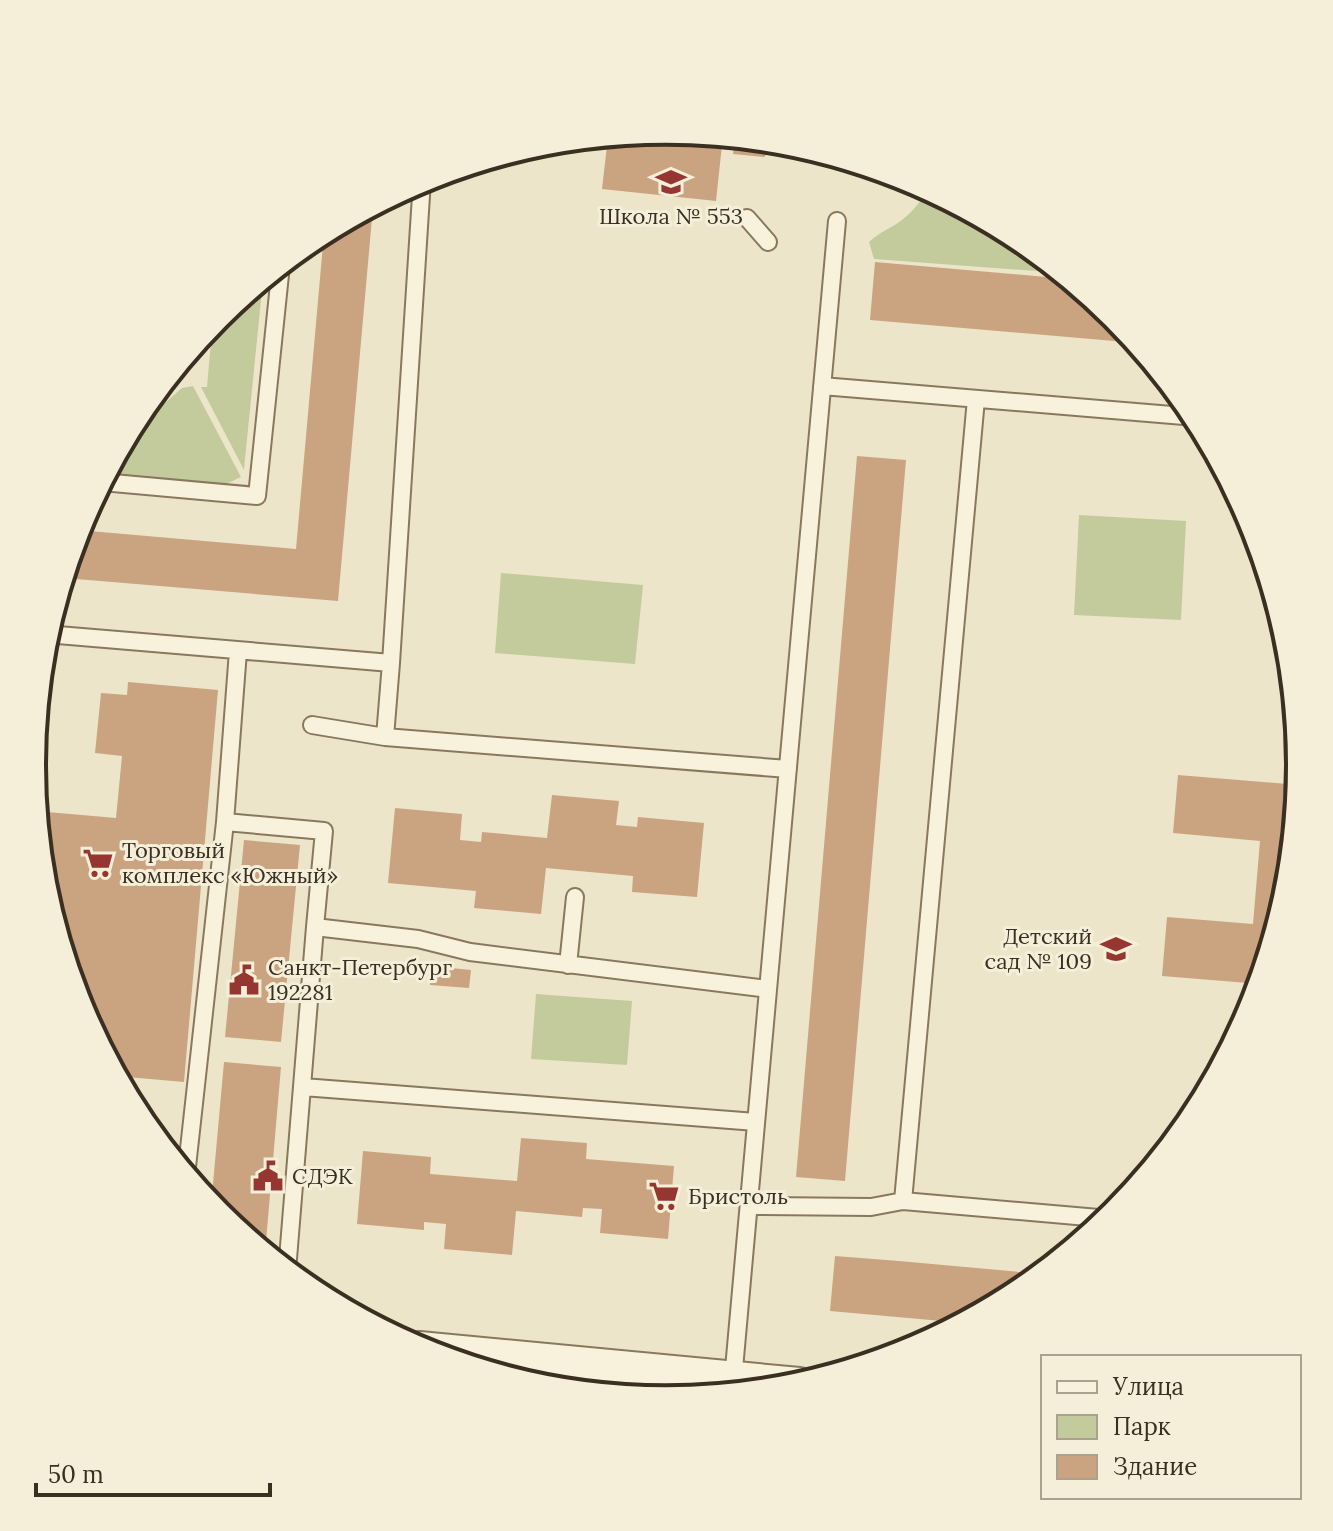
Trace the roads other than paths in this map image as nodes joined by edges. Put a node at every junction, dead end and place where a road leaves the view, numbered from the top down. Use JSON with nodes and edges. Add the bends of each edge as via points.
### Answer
{"nodes":[{"id":1,"x":421,"y":196,"type":"edge"},
{"id":2,"x":747,"y":218,"type":"dead end"},
{"id":3,"x":837,"y":221,"type":"dead end"},
{"id":4,"x":768,"y":242,"type":"dead end"},
{"id":5,"x":279,"y":281,"type":"edge"},
{"id":6,"x":822,"y":386,"type":"junction"},
{"id":7,"x":976,"y":399,"type":"junction"},
{"id":8,"x":1178,"y":416,"type":"edge"},
{"id":9,"x":114,"y":483,"type":"edge"},
{"id":10,"x":60,"y":635,"type":"edge"},
{"id":11,"x":238,"y":651,"type":"junction"},
{"id":12,"x":391,"y":663,"type":"junction"},
{"id":13,"x":312,"y":725,"type":"dead end"},
{"id":14,"x":385,"y":737,"type":"junction"},
{"id":15,"x":788,"y":769,"type":"junction"},
{"id":16,"x":225,"y":822,"type":"junction"},
{"id":17,"x":575,"y":897,"type":"dead end"},
{"id":18,"x":315,"y":927,"type":"junction"},
{"id":19,"x":568,"y":965,"type":"junction"},
{"id":20,"x":768,"y":989,"type":"junction"},
{"id":21,"x":303,"y":1087,"type":"junction"},
{"id":22,"x":756,"y":1122,"type":"junction"},
{"id":23,"x":188,"y":1160,"type":"edge"},
{"id":24,"x":903,"y":1201,"type":"junction"},
{"id":25,"x":749,"y":1206,"type":"junction"},
{"id":26,"x":1091,"y":1217,"type":"edge"},
{"id":27,"x":288,"y":1257,"type":"edge"},
{"id":28,"x":471,"y":1354,"type":"edge"},
{"id":29,"x":733,"y":1380,"type":"junction"},
{"id":30,"x":747,"y":1381,"type":"edge"}],
"edges":[{"from":1,"to":12,"type":"lane"},
{"from":2,"to":4,"type":"lane"},
{"from":3,"to":6,"type":"lane"},
{"from":5,"to":9,"type":"lane","via":[[257,496]]},
{"from":6,"to":7,"type":"lane"},
{"from":6,"to":15,"type":"lane"},
{"from":7,"to":8,"type":"lane"},
{"from":7,"to":24,"type":"lane"},
{"from":10,"to":11,"type":"lane"},
{"from":11,"to":12,"type":"lane"},
{"from":11,"to":16,"type":"lane"},
{"from":12,"to":14,"type":"lane"},
{"from":13,"to":14,"type":"lane"},
{"from":14,"to":15,"type":"lane"},
{"from":15,"to":20,"type":"lane"},
{"from":16,"to":18,"type":"lane","via":[[324,831]]},
{"from":16,"to":23,"type":"lane"},
{"from":17,"to":19,"type":"lane"},
{"from":18,"to":19,"type":"lane"},
{"from":18,"to":21,"type":"lane"},
{"from":19,"to":20,"type":"lane"},
{"from":20,"to":22,"type":"lane"},
{"from":21,"to":22,"type":"lane"},
{"from":21,"to":27,"type":"lane"},
{"from":22,"to":25,"type":"lane"},
{"from":24,"to":25,"type":"lane","via":[[871,1207]]},
{"from":24,"to":26,"type":"lane"},
{"from":25,"to":29,"type":"lane"},
{"from":28,"to":29,"type":"street"},
{"from":29,"to":30,"type":"street"}]}
